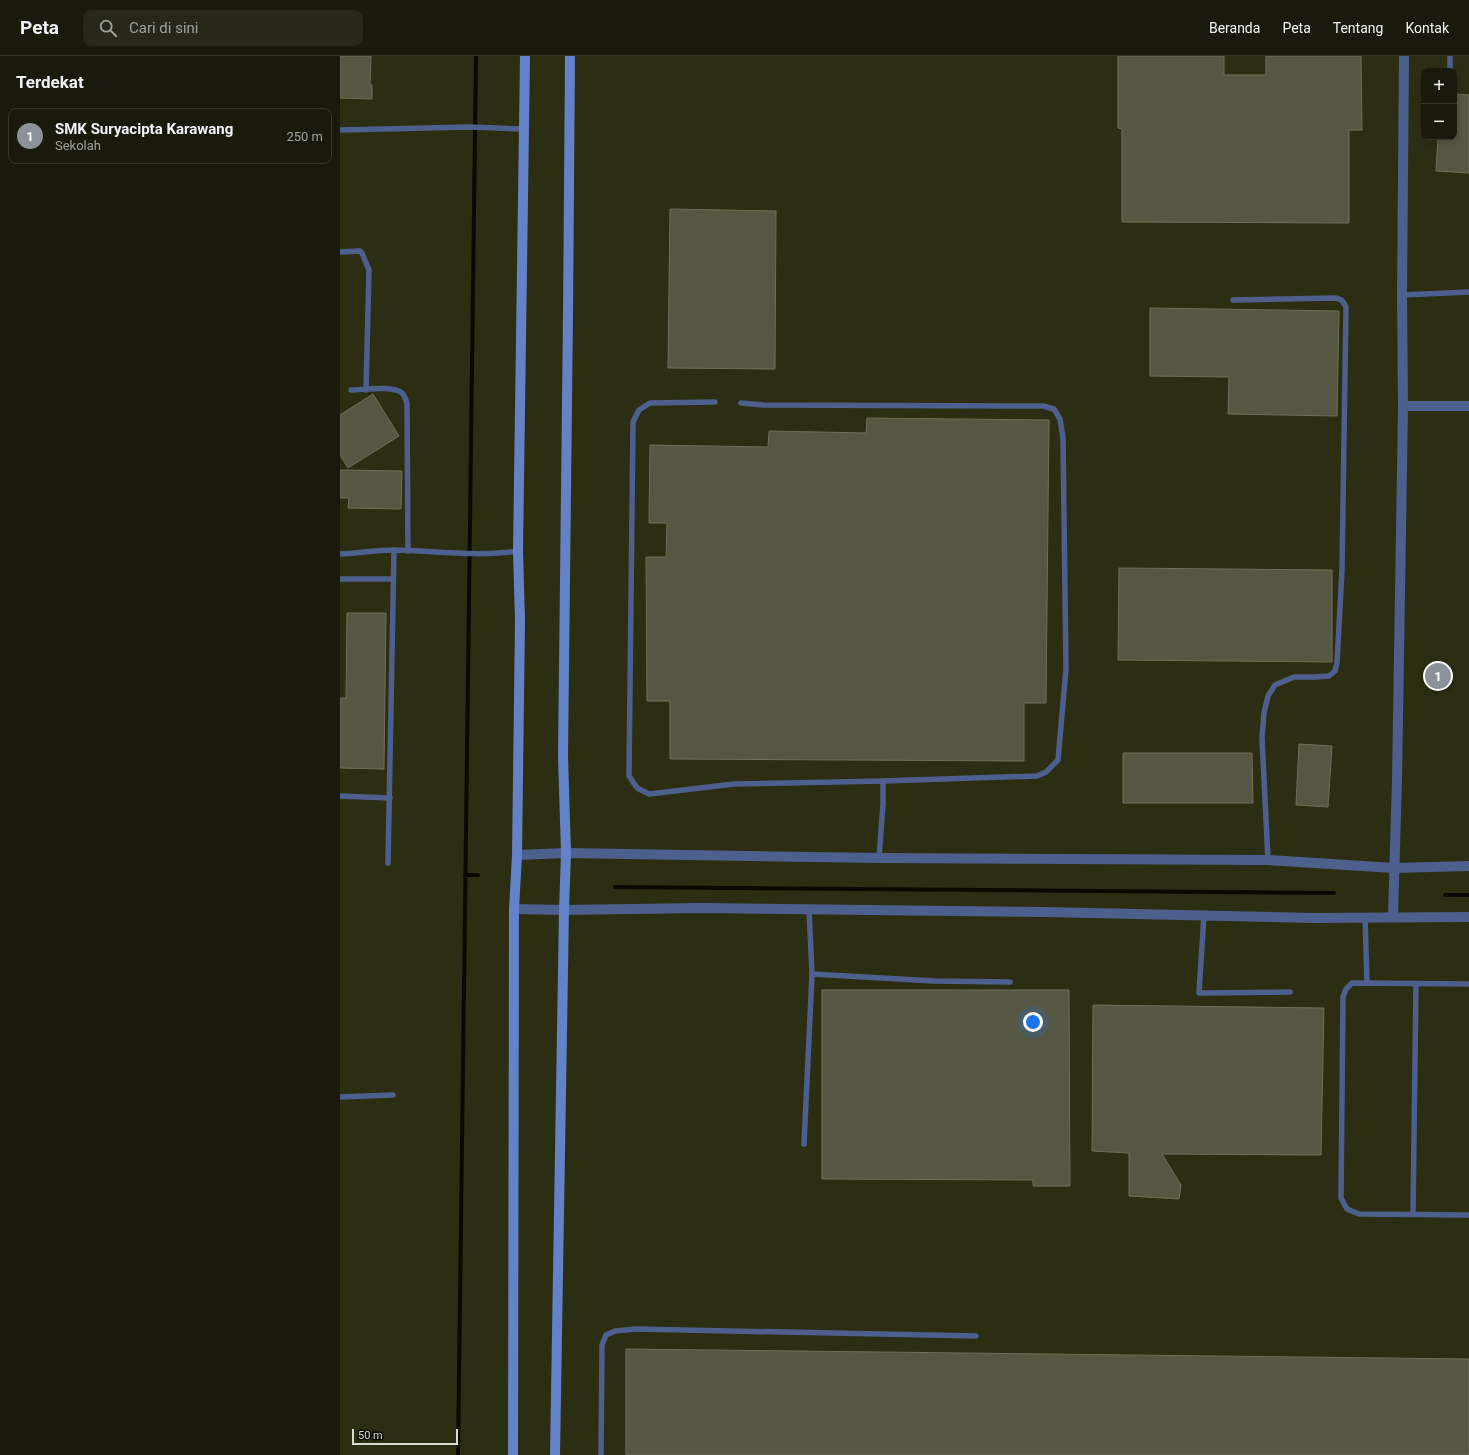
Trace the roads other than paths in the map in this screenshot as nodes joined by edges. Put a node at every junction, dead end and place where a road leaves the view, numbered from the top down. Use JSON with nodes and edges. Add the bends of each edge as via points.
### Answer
{"nodes":[{"id":1,"x":525,"y":56,"type":"edge"},
{"id":2,"x":570,"y":56,"type":"edge"},
{"id":3,"x":1404,"y":56,"type":"edge"},
{"id":4,"x":1450,"y":56,"type":"edge"},
{"id":5,"x":1450,"y":68,"type":"edge"},
{"id":6,"x":525,"y":129,"type":"junction"},
{"id":7,"x":340,"y":130,"type":"edge"},
{"id":8,"x":340,"y":252,"type":"edge"},
{"id":9,"x":1469,"y":292,"type":"edge"},
{"id":10,"x":1402,"y":295,"type":"junction"},
{"id":11,"x":1233,"y":300,"type":"dead end"},
{"id":12,"x":351,"y":390,"type":"dead end"},
{"id":13,"x":366,"y":390,"type":"junction"},
{"id":14,"x":714,"y":402,"type":"dead end"},
{"id":15,"x":741,"y":403,"type":"dead end"},
{"id":16,"x":1403,"y":406,"type":"junction"},
{"id":17,"x":1469,"y":406,"type":"edge"},
{"id":18,"x":394,"y":550,"type":"junction"},
{"id":19,"x":408,"y":551,"type":"junction"},
{"id":20,"x":518,"y":551,"type":"junction"},
{"id":21,"x":340,"y":554,"type":"edge"},
{"id":22,"x":340,"y":579,"type":"edge"},
{"id":23,"x":393,"y":579,"type":"junction"},
{"id":24,"x":884,"y":781,"type":"junction"},
{"id":25,"x":340,"y":796,"type":"edge"},
{"id":26,"x":390,"y":798,"type":"junction"},
{"id":27,"x":566,"y":853,"type":"junction"},
{"id":28,"x":517,"y":854,"type":"junction"},
{"id":29,"x":879,"y":858,"type":"junction"},
{"id":30,"x":1268,"y":860,"type":"junction"},
{"id":31,"x":388,"y":863,"type":"dead end"},
{"id":32,"x":1469,"y":866,"type":"edge"},
{"id":33,"x":1394,"y":868,"type":"junction"},
{"id":34,"x":514,"y":909,"type":"junction"},
{"id":35,"x":809,"y":909,"type":"junction"},
{"id":36,"x":564,"y":910,"type":"junction"},
{"id":37,"x":1204,"y":915,"type":"junction"},
{"id":38,"x":1393,"y":916,"type":"junction"},
{"id":39,"x":1366,"y":917,"type":"junction"},
{"id":40,"x":1469,"y":917,"type":"edge"},
{"id":41,"x":812,"y":974,"type":"junction"},
{"id":42,"x":1010,"y":982,"type":"dead end"},
{"id":43,"x":1367,"y":983,"type":"junction"},
{"id":44,"x":1416,"y":984,"type":"junction"},
{"id":45,"x":1469,"y":984,"type":"edge"},
{"id":46,"x":1290,"y":992,"type":"dead end"},
{"id":47,"x":394,"y":1095,"type":"dead end"},
{"id":48,"x":340,"y":1097,"type":"edge"},
{"id":49,"x":804,"y":1144,"type":"dead end"},
{"id":50,"x":1413,"y":1214,"type":"junction"},
{"id":51,"x":1469,"y":1215,"type":"edge"},
{"id":52,"x":976,"y":1336,"type":"dead end"},
{"id":53,"x":512,"y":1455,"type":"edge"},
{"id":54,"x":555,"y":1455,"type":"edge"},
{"id":55,"x":602,"y":1455,"type":"edge"}],
"edges":[{"from":1,"to":6,"type":"street"},
{"from":2,"to":27,"type":"street","via":[[563,756]]},
{"from":3,"to":10,"type":"street"},
{"from":4,"to":5,"type":"lane"},
{"from":6,"to":7,"type":"lane","via":[[469,127]]},
{"from":6,"to":20,"type":"street"},
{"from":8,"to":13,"type":"lane","via":[[360,251],[369,270]]},
{"from":9,"to":10,"type":"lane"},
{"from":10,"to":16,"type":"street"},
{"from":11,"to":30,"type":"lane","via":[[1340,298],[1346,307],[1342,570],[1337,663],[1329,676],[1294,677],[1276,685],[1268,696],[1262,738]]},
{"from":12,"to":13,"type":"lane"},
{"from":13,"to":19,"type":"lane","via":[[391,389],[401,392],[407,404]]},
{"from":14,"to":24,"type":"lane","via":[[650,402],[639,410],[633,422],[629,776],[637,788],[649,794],[734,784]]},
{"from":15,"to":24,"type":"lane","via":[[1043,406],[1054,409],[1060,419],[1063,438],[1066,669],[1058,760],[1046,772],[1037,776]]},
{"from":16,"to":17,"type":"street"},
{"from":16,"to":33,"type":"street"},
{"from":18,"to":19,"type":"lane"},
{"from":18,"to":21,"type":"lane"},
{"from":18,"to":23,"type":"lane"},
{"from":19,"to":20,"type":"lane","via":[[499,554]]},
{"from":20,"to":28,"type":"street","via":[[520,621]]},
{"from":22,"to":23,"type":"lane"},
{"from":23,"to":26,"type":"lane"},
{"from":24,"to":29,"type":"lane"},
{"from":25,"to":26,"type":"lane"},
{"from":26,"to":31,"type":"lane"},
{"from":27,"to":28,"type":"street"},
{"from":27,"to":29,"type":"street"},
{"from":27,"to":36,"type":"street"},
{"from":28,"to":34,"type":"street"},
{"from":29,"to":30,"type":"street"},
{"from":30,"to":33,"type":"street"},
{"from":32,"to":33,"type":"street"},
{"from":33,"to":38,"type":"street"},
{"from":34,"to":36,"type":"street"},
{"from":34,"to":53,"type":"street"},
{"from":35,"to":36,"type":"street"},
{"from":35,"to":37,"type":"street"},
{"from":35,"to":41,"type":"lane"},
{"from":36,"to":54,"type":"street"},
{"from":37,"to":39,"type":"street"},
{"from":37,"to":46,"type":"lane","via":[[1199,993]]},
{"from":38,"to":39,"type":"street"},
{"from":38,"to":40,"type":"street"},
{"from":39,"to":43,"type":"lane"},
{"from":41,"to":42,"type":"lane","via":[[934,981]]},
{"from":41,"to":49,"type":"lane"},
{"from":43,"to":44,"type":"lane"},
{"from":43,"to":50,"type":"lane","via":[[1352,983],[1343,997],[1341,1198],[1347,1209],[1359,1214]]},
{"from":44,"to":45,"type":"lane"},
{"from":44,"to":50,"type":"lane"},
{"from":47,"to":48,"type":"lane"},
{"from":50,"to":51,"type":"lane"},
{"from":52,"to":55,"type":"lane","via":[[636,1329],[615,1331],[606,1335],[602,1345]]}]}
